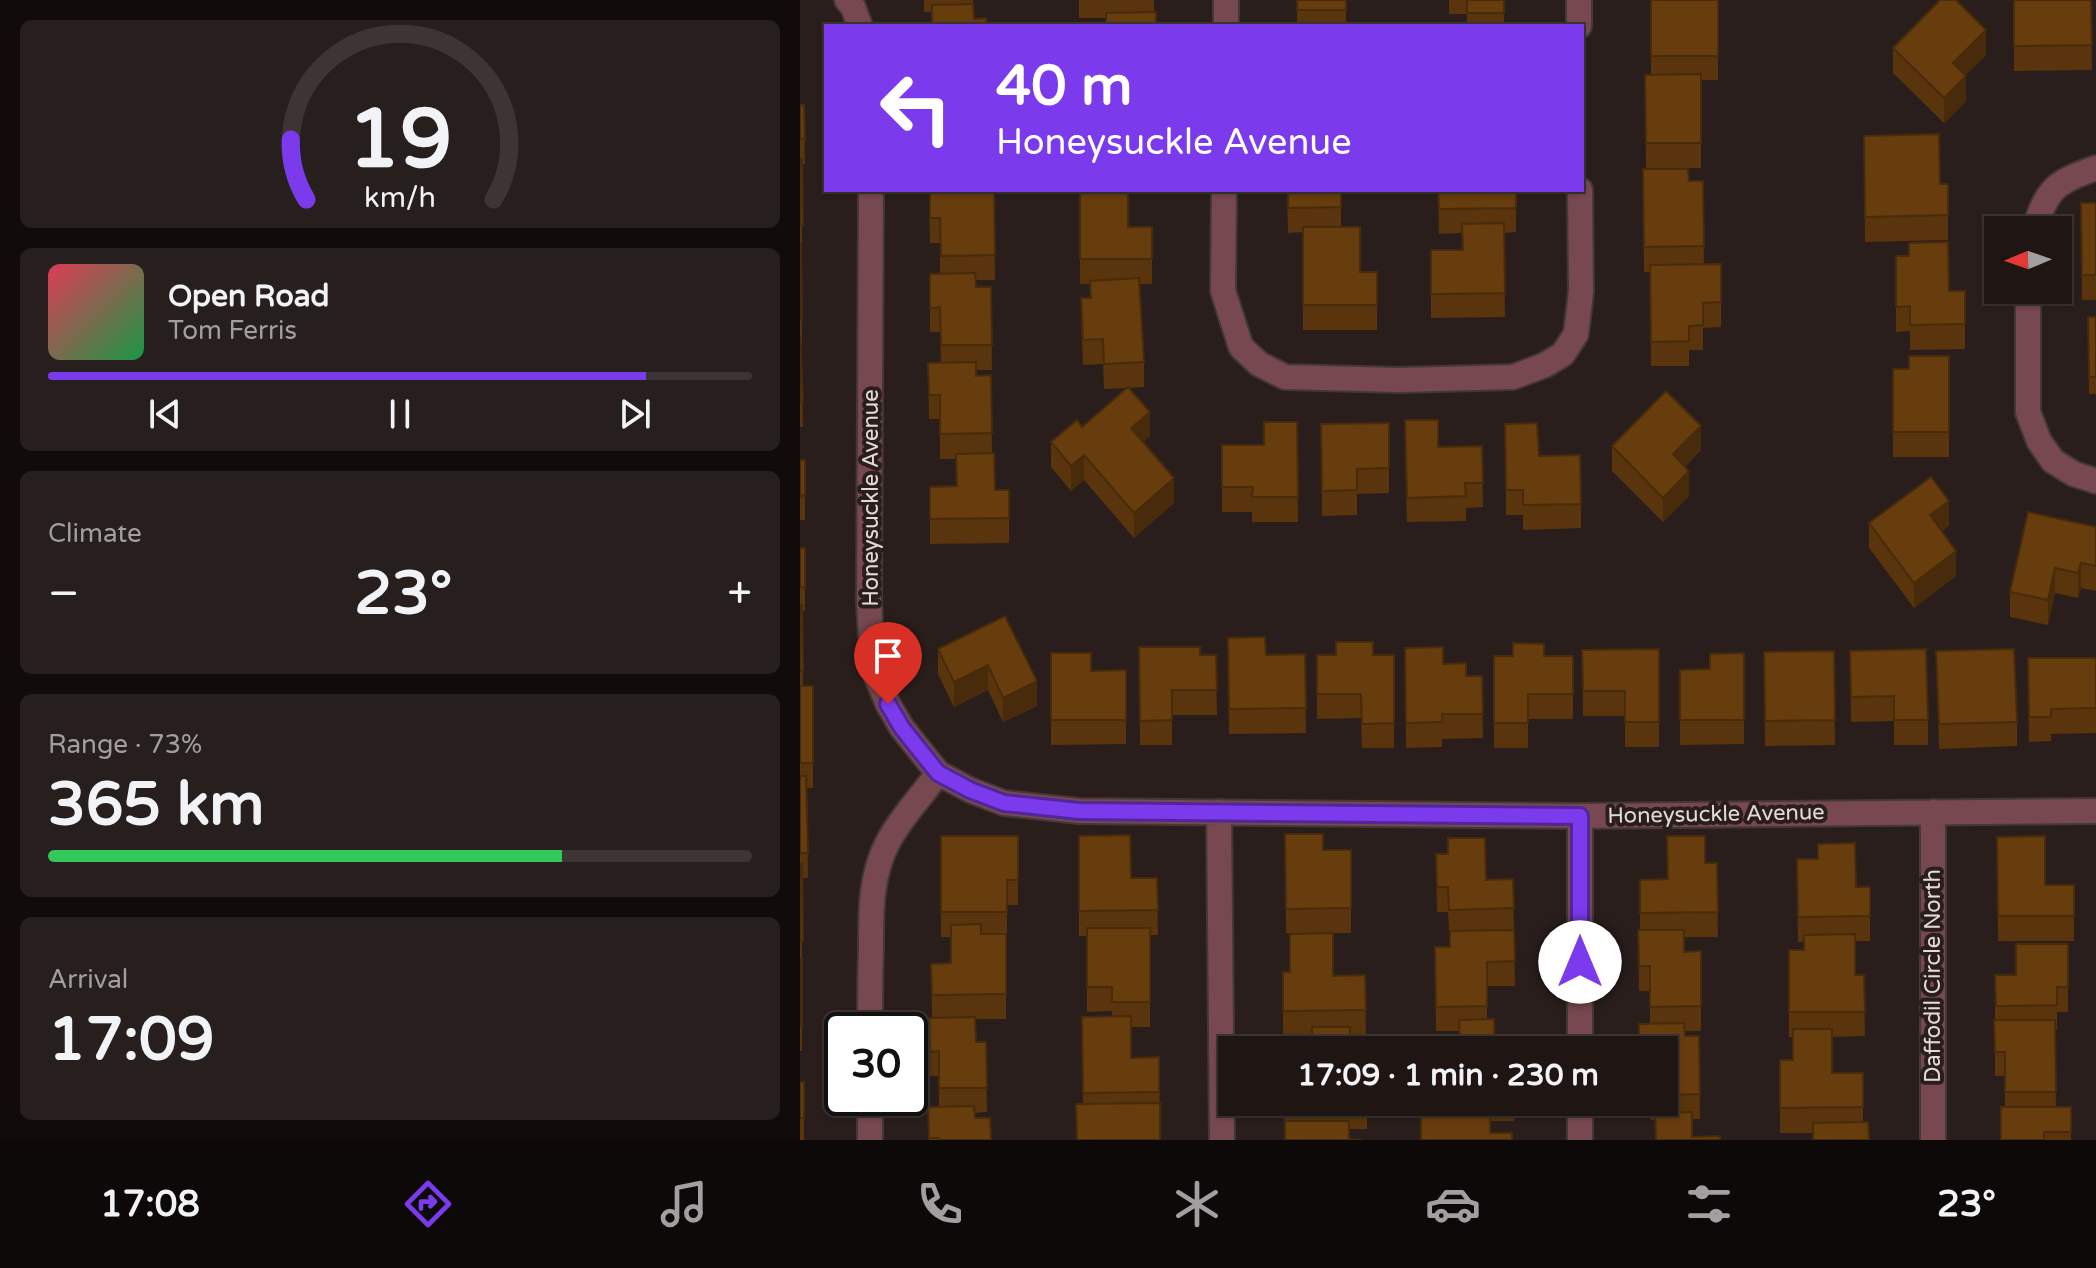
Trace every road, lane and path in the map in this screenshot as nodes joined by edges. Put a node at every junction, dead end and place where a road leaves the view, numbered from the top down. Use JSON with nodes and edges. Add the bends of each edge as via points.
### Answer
{"nodes":[{"id":1,"x":847,"y":0,"type":"edge"},
{"id":2,"x":1226,"y":0,"type":"edge"},
{"id":3,"x":1579,"y":0,"type":"edge"},
{"id":4,"x":859,"y":24,"type":"edge"},
{"id":5,"x":1226,"y":24,"type":"edge"},
{"id":6,"x":1579,"y":24,"type":"edge"},
{"id":7,"x":2096,"y":168,"type":"edge"},
{"id":8,"x":871,"y":192,"type":"edge"},
{"id":9,"x":1224,"y":192,"type":"edge"},
{"id":10,"x":1580,"y":192,"type":"edge"},
{"id":11,"x":2038,"y":216,"type":"edge"},
{"id":12,"x":2028,"y":304,"type":"edge"},
{"id":13,"x":2096,"y":481,"type":"edge"},
{"id":14,"x":938,"y":773,"type":"junction"},
{"id":15,"x":2096,"y":811,"type":"edge"},
{"id":16,"x":1219,"y":812,"type":"junction"},
{"id":17,"x":1933,"y":812,"type":"junction"},
{"id":18,"x":1580,"y":816,"type":"junction"},
{"id":19,"x":870,"y":1012,"type":"edge"},
{"id":20,"x":1580,"y":1036,"type":"edge"},
{"id":21,"x":870,"y":1116,"type":"edge"},
{"id":22,"x":1580,"y":1116,"type":"edge"},
{"id":23,"x":870,"y":1140,"type":"edge"},
{"id":24,"x":1222,"y":1140,"type":"edge"},
{"id":25,"x":1580,"y":1140,"type":"edge"},
{"id":26,"x":1933,"y":1140,"type":"edge"}],
"edges":[{"from":1,"to":4,"type":"street"},
{"from":2,"to":5,"type":"street"},
{"from":3,"to":6,"type":"street"},
{"from":7,"to":11,"type":"street","via":[[2054,187]]},
{"from":8,"to":14,"type":"street","name":"Honeysuckle Avenue","via":[[871,638],[877,678],[888,704]]},
{"from":9,"to":10,"type":"street","via":[[1223,291],[1241,347],[1285,377],[1399,380],[1513,377],[1563,354],[1576,334],[1581,292]]},
{"from":12,"to":13,"type":"street","via":[[2028,412],[2039,441],[2053,461]]},
{"from":14,"to":16,"type":"street","name":"Honeysuckle Avenue","via":[[1004,803],[1079,811]]},
{"from":14,"to":19,"type":"street","via":[[900,823],[877,870],[871,897]]},
{"from":15,"to":17,"type":"street","name":"Honeysuckle Avenue"},
{"from":16,"to":18,"type":"street","name":"Honeysuckle Avenue"},
{"from":16,"to":24,"type":"street"},
{"from":17,"to":18,"type":"street","name":"Honeysuckle Avenue"},
{"from":17,"to":26,"type":"street","name":"Daffodil Circle North"},
{"from":18,"to":20,"type":"street"},
{"from":21,"to":23,"type":"street"},
{"from":22,"to":25,"type":"street"}]}
